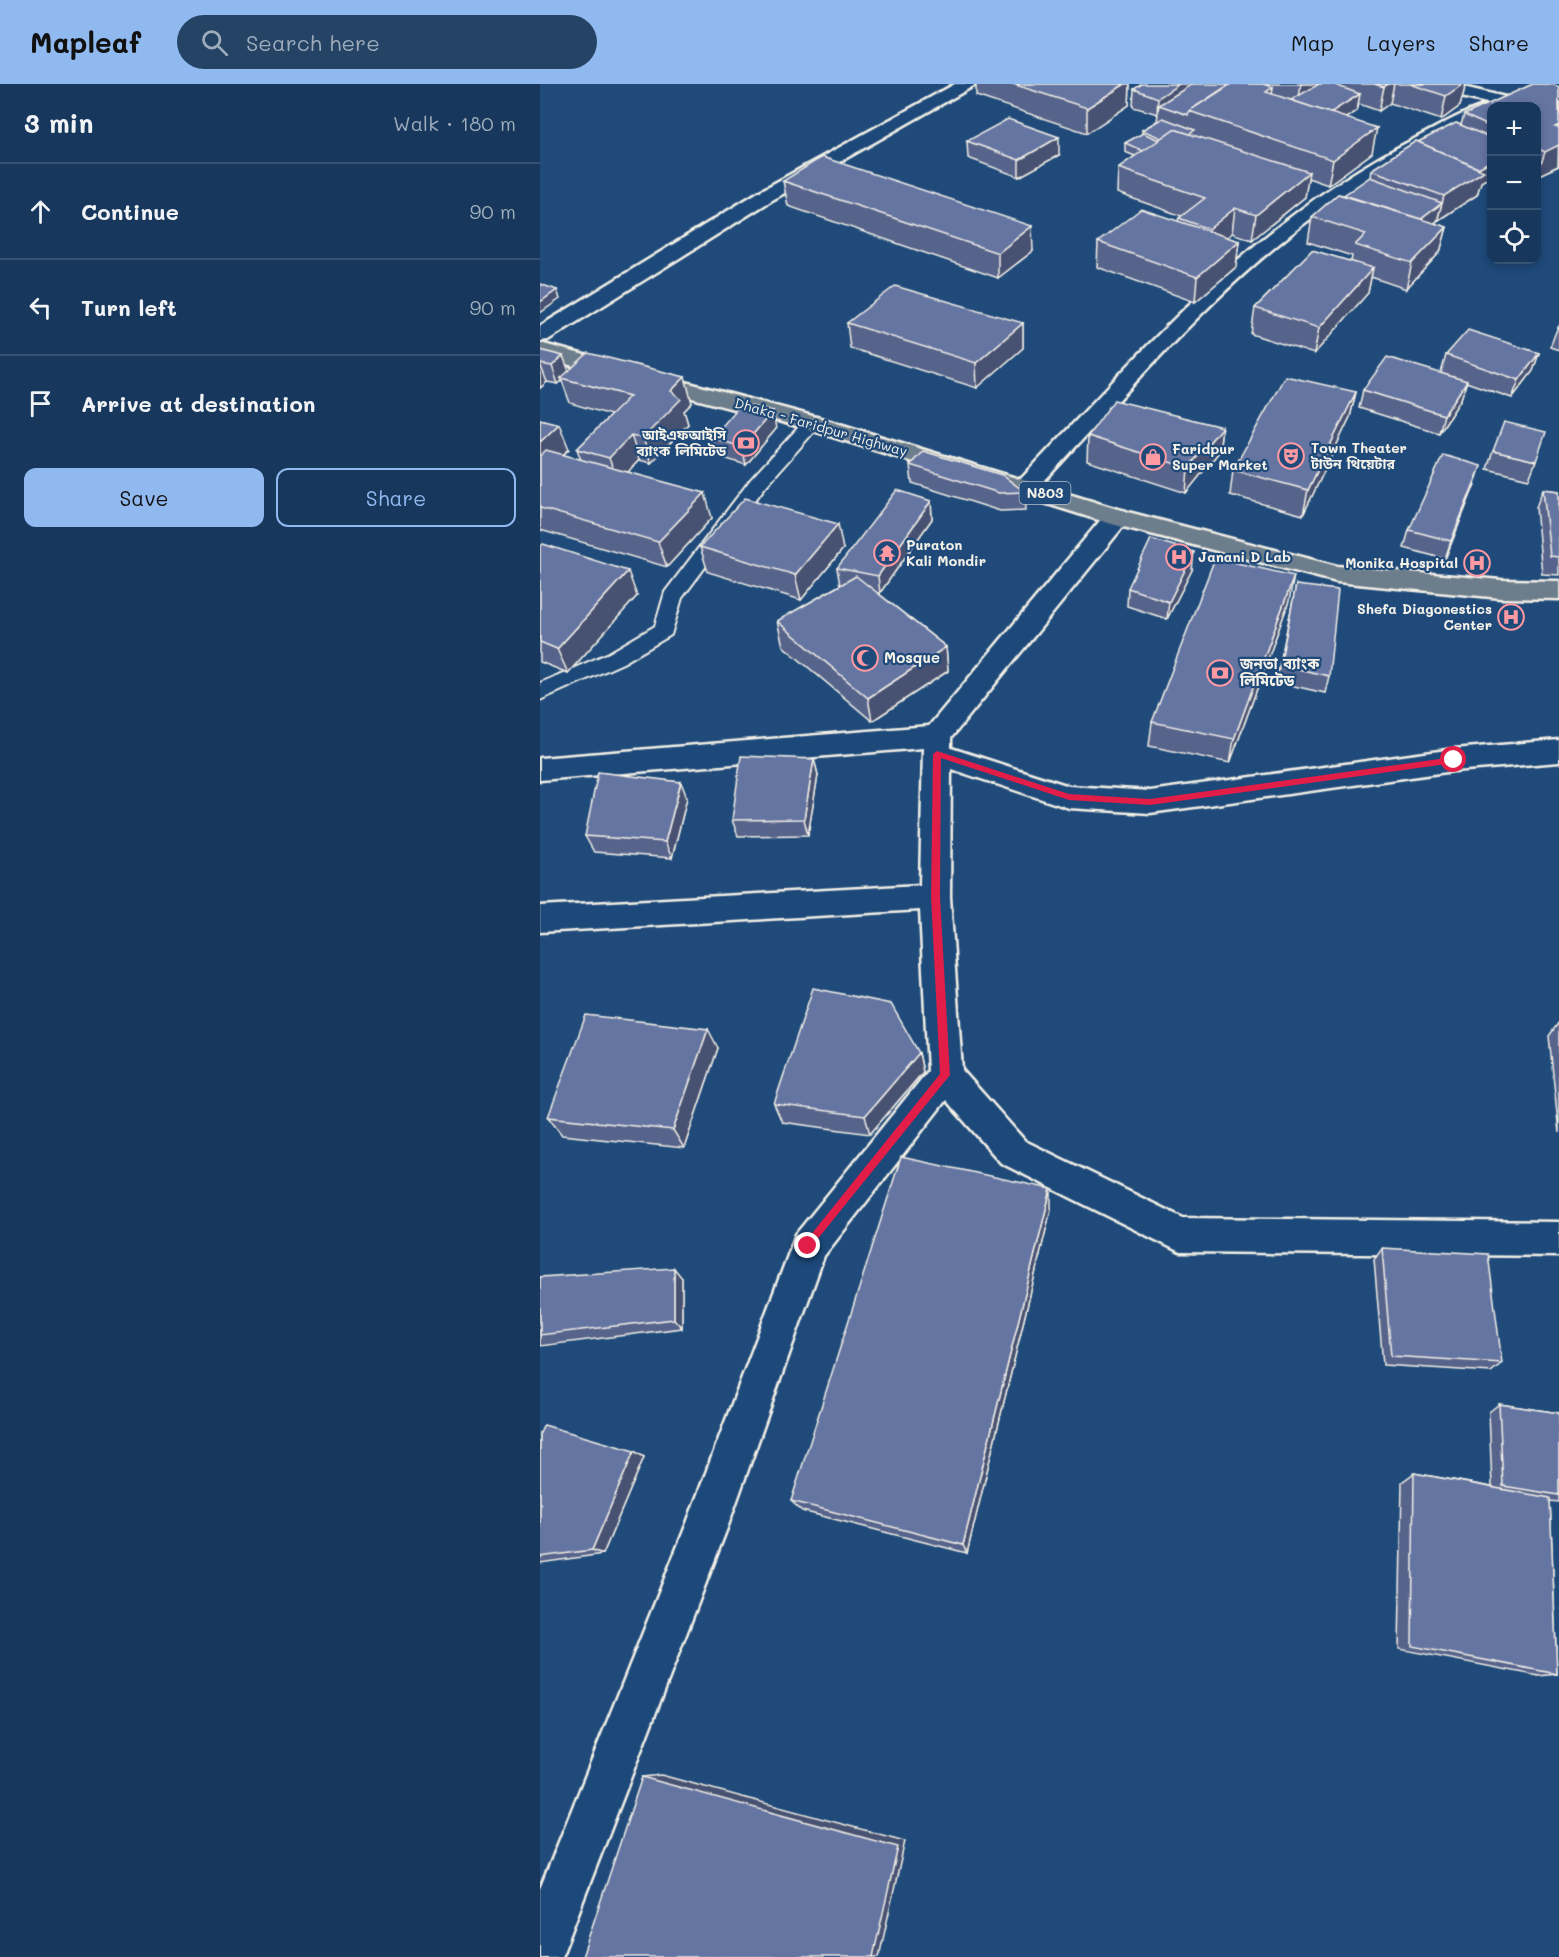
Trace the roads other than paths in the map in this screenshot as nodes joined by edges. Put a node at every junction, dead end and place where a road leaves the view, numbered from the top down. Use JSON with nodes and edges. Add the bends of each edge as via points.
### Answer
{"nodes":[{"id":1,"x":968,"y":84,"type":"edge"},
{"id":2,"x":1429,"y":84,"type":"edge"},
{"id":3,"x":1487,"y":102,"type":"edge"},
{"id":4,"x":1541,"y":105,"type":"edge"},
{"id":5,"x":1559,"y":108,"type":"edge"},
{"id":6,"x":1487,"y":111,"type":"edge"},
{"id":7,"x":540,"y":334,"type":"edge"},
{"id":8,"x":540,"y":350,"type":"edge"},
{"id":9,"x":812,"y":423,"type":"junction"},
{"id":10,"x":1026,"y":487,"type":"junction"},
{"id":11,"x":1117,"y":517,"type":"junction"},
{"id":12,"x":1559,"y":590,"type":"edge"},
{"id":13,"x":540,"y":692,"type":"edge"},
{"id":14,"x":937,"y":745,"type":"junction"},
{"id":15,"x":1559,"y":751,"type":"edge"},
{"id":16,"x":540,"y":769,"type":"edge"},
{"id":17,"x":935,"y":897,"type":"junction"},
{"id":18,"x":540,"y":919,"type":"edge"},
{"id":19,"x":945,"y":1075,"type":"junction"},
{"id":20,"x":1559,"y":1239,"type":"edge"},
{"id":21,"x":540,"y":1950,"type":"edge"}],
"edges":[{"from":1,"to":7,"type":"street","via":[[766,195]]},
{"from":2,"to":3,"type":"street"},
{"from":4,"to":5,"type":"street"},
{"from":6,"to":10,"type":"street","via":[[1423,140],[1355,179],[1287,227],[1186,319]]},
{"from":8,"to":9,"type":"highway","name":"Dhaka - Faridpur Highway","number":"N803"},
{"from":9,"to":10,"type":"highway","name":"Dhaka - Faridpur Highway","number":"N803"},
{"from":9,"to":13,"type":"lane","via":[[758,483],[672,597],[664,630],[616,658]]},
{"from":10,"to":11,"type":"highway","name":"Dhaka - Faridpur Highway","number":"N803"},
{"from":11,"to":12,"type":"highway","name":"Dhaka - Faridpur Highway","number":"N803","via":[[1337,574],[1502,589]]},
{"from":11,"to":14,"type":"street"},
{"from":14,"to":15,"type":"street","via":[[1069,797],[1150,802],[1454,760]]},
{"from":14,"to":16,"type":"street"},
{"from":14,"to":17,"type":"street"},
{"from":17,"to":18,"type":"street"},
{"from":17,"to":19,"type":"street"},
{"from":19,"to":20,"type":"street","via":[[1013,1152],[1180,1235]]},
{"from":19,"to":21,"type":"street","via":[[808,1246],[708,1523]]}]}
